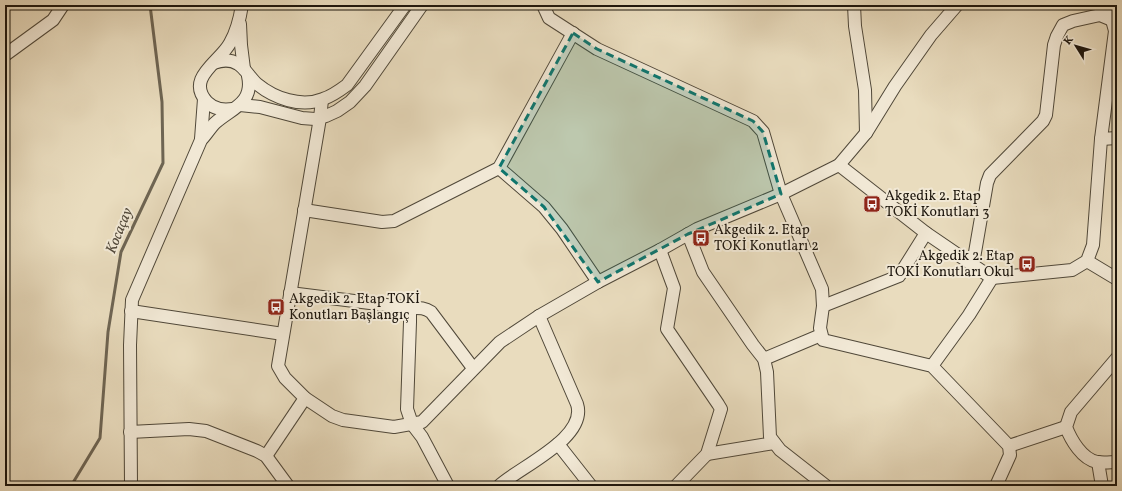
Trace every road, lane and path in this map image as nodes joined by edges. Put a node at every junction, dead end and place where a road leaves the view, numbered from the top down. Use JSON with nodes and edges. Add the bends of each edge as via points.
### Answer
{"nodes":[{"id":1,"x":63,"y":5,"type":"edge"},
{"id":2,"x":405,"y":5,"type":"edge"},
{"id":3,"x":422,"y":5,"type":"edge"},
{"id":4,"x":543,"y":5,"type":"edge"},
{"id":5,"x":854,"y":5,"type":"edge"},
{"id":6,"x":956,"y":5,"type":"edge"},
{"id":7,"x":1104,"y":5,"type":"edge"},
{"id":8,"x":241,"y":11,"type":"edge"},
{"id":9,"x":1114,"y":18,"type":"edge"},
{"id":10,"x":573,"y":34,"type":"junction"},
{"id":11,"x":5,"y":55,"type":"edge"},
{"id":12,"x":214,"y":62,"type":"junction"},
{"id":13,"x":246,"y":72,"type":"junction"},
{"id":14,"x":204,"y":99,"type":"junction"},
{"id":15,"x":322,"y":100,"type":"junction"},
{"id":16,"x":237,"y":107,"type":"junction"},
{"id":17,"x":320,"y":118,"type":"junction"},
{"id":18,"x":866,"y":133,"type":"junction"},
{"id":19,"x":1117,"y":138,"type":"edge"},
{"id":20,"x":1101,"y":139,"type":"junction"},
{"id":21,"x":201,"y":140,"type":"junction"},
{"id":22,"x":839,"y":165,"type":"junction"},
{"id":23,"x":499,"y":168,"type":"junction"},
{"id":24,"x":781,"y":194,"type":"junction"},
{"id":25,"x":304,"y":210,"type":"junction"},
{"id":26,"x":926,"y":233,"type":"junction"},
{"id":27,"x":688,"y":234,"type":"junction"},
{"id":28,"x":660,"y":250,"type":"junction"},
{"id":29,"x":1087,"y":261,"type":"junction"},
{"id":30,"x":973,"y":264,"type":"junction"},
{"id":31,"x":992,"y":278,"type":"junction"},
{"id":32,"x":1117,"y":279,"type":"edge"},
{"id":33,"x":598,"y":282,"type":"junction"},
{"id":34,"x":290,"y":293,"type":"junction"},
{"id":35,"x":823,"y":306,"type":"junction"},
{"id":36,"x":410,"y":308,"type":"junction"},
{"id":37,"x":131,"y":311,"type":"junction"},
{"id":38,"x":540,"y":316,"type":"junction"},
{"id":39,"x":283,"y":334,"type":"junction"},
{"id":40,"x":821,"y":335,"type":"junction"},
{"id":41,"x":1117,"y":358,"type":"edge"},
{"id":42,"x":764,"y":359,"type":"junction"},
{"id":43,"x":932,"y":366,"type":"junction"},
{"id":44,"x":473,"y":368,"type":"junction"},
{"id":45,"x":305,"y":398,"type":"junction"},
{"id":46,"x":412,"y":424,"type":"junction"},
{"id":47,"x":1066,"y":427,"type":"junction"},
{"id":48,"x":130,"y":432,"type":"junction"},
{"id":49,"x":774,"y":443,"type":"junction"},
{"id":50,"x":558,"y":444,"type":"junction"},
{"id":51,"x":1009,"y":446,"type":"junction"},
{"id":52,"x":707,"y":454,"type":"junction"},
{"id":53,"x":266,"y":456,"type":"junction"},
{"id":54,"x":1098,"y":462,"type":"junction"},
{"id":55,"x":1117,"y":462,"type":"edge"},
{"id":56,"x":131,"y":486,"type":"edge"},
{"id":57,"x":288,"y":486,"type":"edge"},
{"id":58,"x":448,"y":486,"type":"edge"},
{"id":59,"x":500,"y":486,"type":"edge"},
{"id":60,"x":591,"y":486,"type":"edge"},
{"id":61,"x":676,"y":486,"type":"edge"},
{"id":62,"x":826,"y":486,"type":"edge"},
{"id":63,"x":996,"y":486,"type":"edge"},
{"id":64,"x":1102,"y":486,"type":"edge"}],
"edges":[{"from":1,"to":11,"type":"street","via":[[53,20]]},
{"from":2,"to":15,"type":"street","via":[[347,85]]},
{"from":3,"to":17,"type":"street","via":[[365,86],[350,102]]},
{"from":4,"to":10,"type":"street","via":[[549,18]]},
{"from":5,"to":18,"type":"street","via":[[864,90]]},
{"from":6,"to":18,"type":"street","via":[[895,86]]},
{"from":7,"to":9,"type":"street"},
{"from":8,"to":12,"type":"street","via":[[230,45]]},
{"from":8,"to":13,"type":"street","via":[[241,45]]},
{"from":9,"to":20,"type":"street","via":[[1115,31]]},
{"from":9,"to":30,"type":"street","via":[[1100,15],[1073,20],[1063,25],[1054,45],[1046,115],[990,175]]},
{"from":10,"to":23,"type":"street"},
{"from":10,"to":24,"type":"street","via":[[597,49],[753,121],[763,132]]},
{"from":12,"to":13,"type":"street","via":[[230,60]]},
{"from":12,"to":14,"type":"street","via":[[205,71],[200,83]]},
{"from":13,"to":15,"type":"street","via":[[269,93],[288,100]]},
{"from":13,"to":16,"type":"street","via":[[250,84],[249,92],[246,99]]},
{"from":14,"to":16,"type":"street","via":[[217,109]]},
{"from":14,"to":21,"type":"street"},
{"from":15,"to":17,"type":"street"},
{"from":16,"to":17,"type":"street","via":[[260,108],[302,118]]},
{"from":16,"to":21,"type":"street","via":[[214,124]]},
{"from":17,"to":25,"type":"street"},
{"from":18,"to":22,"type":"street"},
{"from":19,"to":20,"type":"street"},
{"from":20,"to":29,"type":"street","via":[[1093,245]]},
{"from":21,"to":37,"type":"street","via":[[132,300]]},
{"from":22,"to":24,"type":"street"},
{"from":22,"to":26,"type":"street"},
{"from":23,"to":25,"type":"street","via":[[394,220],[382,222]]},
{"from":23,"to":33,"type":"street","via":[[544,207]]},
{"from":24,"to":27,"type":"street"},
{"from":24,"to":35,"type":"street","via":[[822,289]]},
{"from":25,"to":34,"type":"street"},
{"from":26,"to":30,"type":"street"},
{"from":26,"to":35,"type":"street","via":[[899,276]]},
{"from":27,"to":28,"type":"street"},
{"from":27,"to":42,"type":"street","via":[[703,272]]},
{"from":28,"to":33,"type":"street"},
{"from":28,"to":52,"type":"street","via":[[674,288],[667,329],[721,409]]},
{"from":29,"to":31,"type":"street","via":[[1072,270]]},
{"from":29,"to":32,"type":"street"},
{"from":30,"to":31,"type":"street"},
{"from":31,"to":43,"type":"street"},
{"from":33,"to":38,"type":"street"},
{"from":34,"to":36,"type":"street"},
{"from":34,"to":39,"type":"street"},
{"from":35,"to":40,"type":"street"},
{"from":36,"to":44,"type":"street","via":[[422,307],[431,312]]},
{"from":36,"to":46,"type":"street","via":[[407,409]]},
{"from":37,"to":39,"type":"street"},
{"from":37,"to":48,"type":"street"},
{"from":38,"to":44,"type":"street","via":[[500,342]]},
{"from":38,"to":50,"type":"street","via":[[579,409],[571,431]]},
{"from":39,"to":45,"type":"street","via":[[278,366],[285,378]]},
{"from":40,"to":42,"type":"street"},
{"from":40,"to":43,"type":"street","via":[[823,340]]},
{"from":41,"to":47,"type":"street","via":[[1071,412]]},
{"from":42,"to":49,"type":"street","via":[[770,437]]},
{"from":43,"to":51,"type":"street"},
{"from":44,"to":46,"type":"street","via":[[422,422]]},
{"from":45,"to":46,"type":"street","via":[[332,416],[343,420],[394,427]]},
{"from":45,"to":53,"type":"street"},
{"from":46,"to":58,"type":"street","via":[[422,437]]},
{"from":47,"to":51,"type":"street"},
{"from":47,"to":54,"type":"street","via":[[1077,447],[1090,459]]},
{"from":48,"to":53,"type":"street","via":[[199,429]]},
{"from":48,"to":56,"type":"street"},
{"from":49,"to":52,"type":"street"},
{"from":49,"to":62,"type":"street"},
{"from":50,"to":59,"type":"street"},
{"from":50,"to":60,"type":"street"},
{"from":51,"to":63,"type":"street","via":[[1010,455]]},
{"from":52,"to":61,"type":"street"},
{"from":53,"to":57,"type":"street"},
{"from":54,"to":55,"type":"street"},
{"from":54,"to":64,"type":"street"}]}
